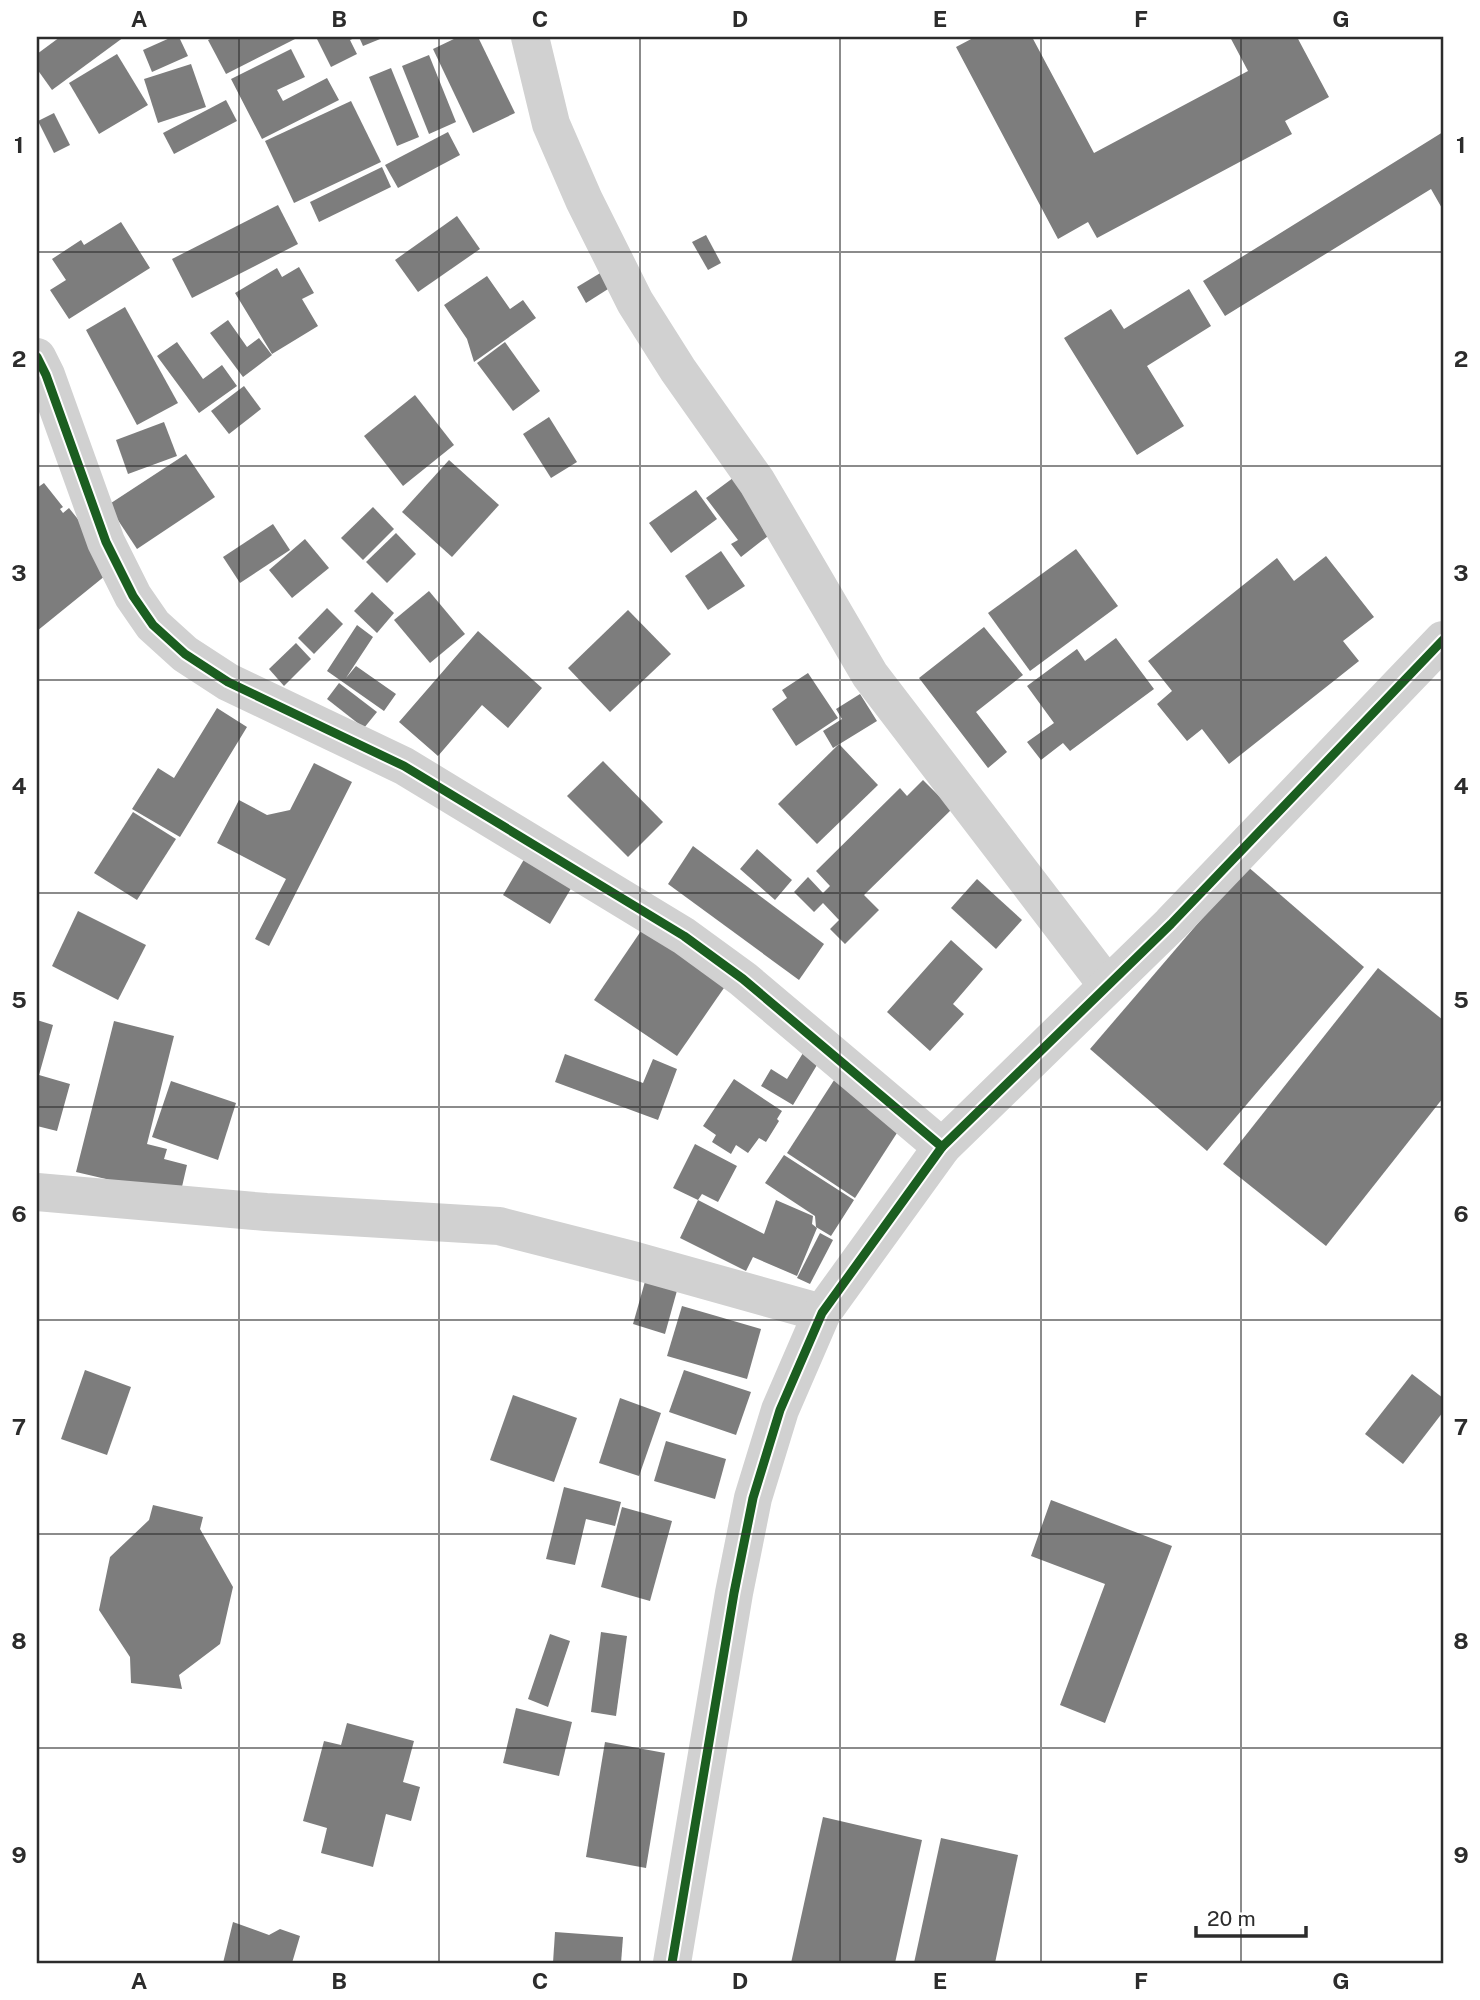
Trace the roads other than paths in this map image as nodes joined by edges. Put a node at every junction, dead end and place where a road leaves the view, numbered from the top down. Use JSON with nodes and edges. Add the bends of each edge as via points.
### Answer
{"nodes":[{"id":1,"x":530,"y":37,"type":"edge"},
{"id":2,"x":37,"y":357,"type":"edge"},
{"id":3,"x":1443,"y":640,"type":"edge"},
{"id":4,"x":1107,"y":985,"type":"junction"},
{"id":5,"x":942,"y":1147,"type":"junction"},
{"id":6,"x":37,"y":1192,"type":"edge"},
{"id":7,"x":822,"y":1313,"type":"junction"},
{"id":8,"x":672,"y":1963,"type":"edge"}],
"edges":[{"from":1,"to":4,"type":"street","via":[[551,124],[635,302],[757,482],[870,675]]},
{"from":2,"to":5,"type":"street","via":[[106,542],[153,625],[185,654],[228,682],[404,766],[684,936],[743,979]]},
{"from":3,"to":4,"type":"street","via":[[1181,915]]},
{"from":4,"to":5,"type":"street"},
{"from":5,"to":7,"type":"street"},
{"from":6,"to":7,"type":"street","via":[[499,1226]]},
{"from":7,"to":8,"type":"street","via":[[780,1410],[753,1498]]}]}
